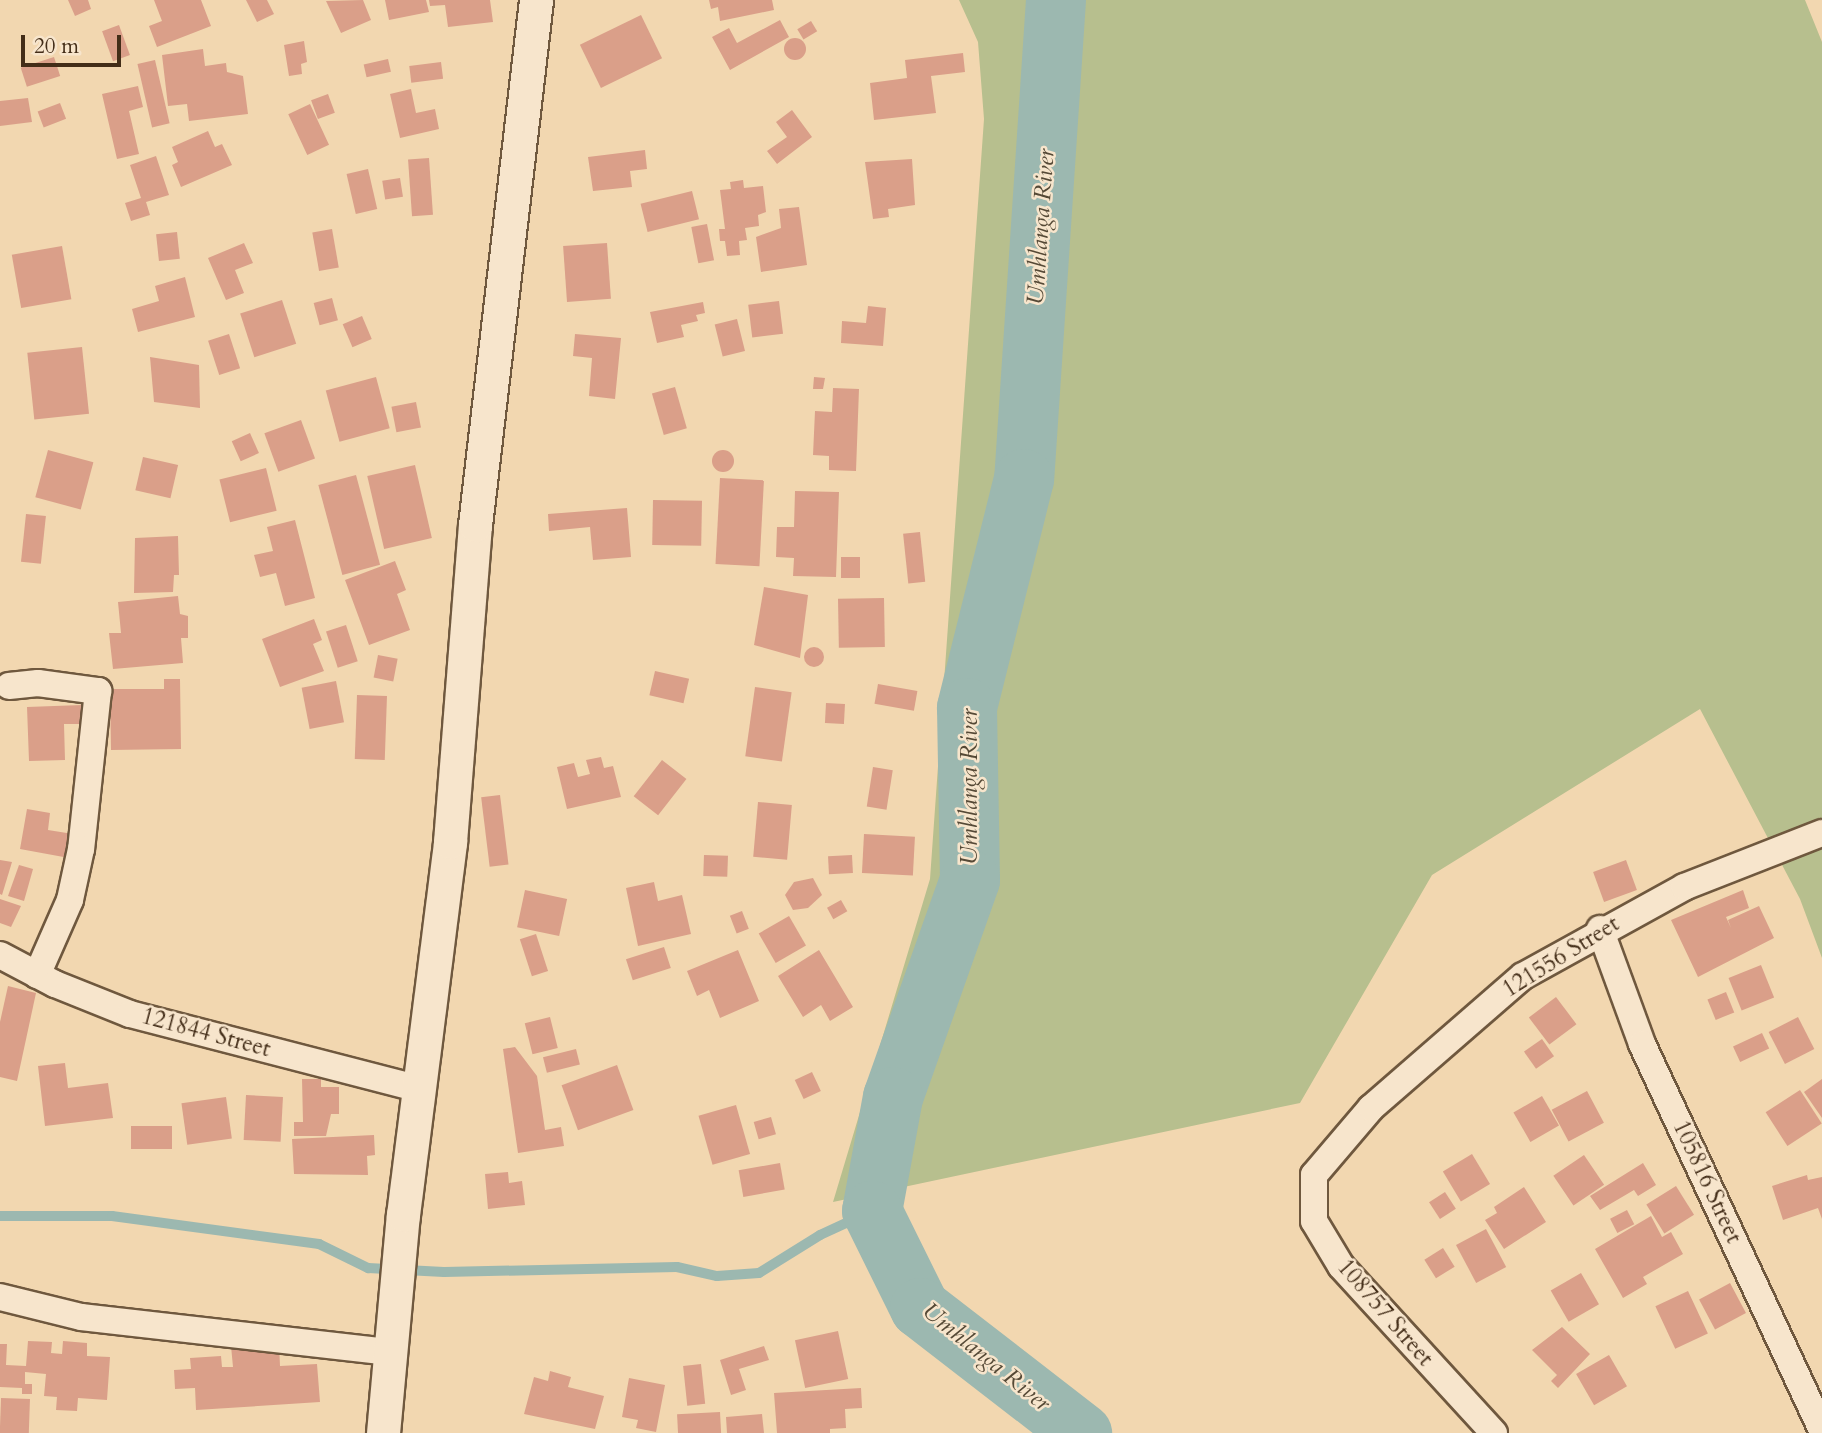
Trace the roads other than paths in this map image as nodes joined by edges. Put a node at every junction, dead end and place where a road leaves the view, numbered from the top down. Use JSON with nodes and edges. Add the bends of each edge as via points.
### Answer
{"nodes":[{"id":1,"x":536,"y":0,"type":"edge"},
{"id":2,"x":9,"y":686,"type":"dead end"},
{"id":3,"x":1822,"y":833,"type":"edge"},
{"id":4,"x":1600,"y":929,"type":"junction"},
{"id":5,"x":0,"y":955,"type":"edge"},
{"id":6,"x":37,"y":975,"type":"junction"},
{"id":7,"x":421,"y":1089,"type":"junction"},
{"id":8,"x":1314,"y":1175,"type":"joint"},
{"id":9,"x":0,"y":1297,"type":"edge"},
{"id":10,"x":391,"y":1336,"type":"junction"},
{"id":11,"x":1822,"y":1430,"type":"edge"},
{"id":12,"x":383,"y":1433,"type":"edge"},
{"id":13,"x":1494,"y":1433,"type":"edge"}],
"edges":[{"from":1,"to":7,"type":"street","via":[[475,526],[450,842]]},
{"from":2,"to":6,"type":"street","via":[[38,683],[98,691],[81,849],[70,900]]},
{"from":3,"to":4,"type":"street","name":"121556 Street","via":[[1684,887]]},
{"from":4,"to":8,"type":"street","name":"121556 Street","via":[[1523,976],[1468,1021],[1371,1108]]},
{"from":4,"to":11,"type":"street","name":"105816 Street","via":[[1642,1044]]},
{"from":5,"to":6,"type":"street","name":"121844 Street"},
{"from":6,"to":7,"type":"street","name":"121844 Street","via":[[130,1014]]},
{"from":7,"to":10,"type":"street"},
{"from":8,"to":13,"type":"street","name":"108757 Street","via":[[1314,1221],[1341,1266]]},
{"from":9,"to":10,"type":"street","via":[[81,1317]]},
{"from":10,"to":12,"type":"street"}]}
